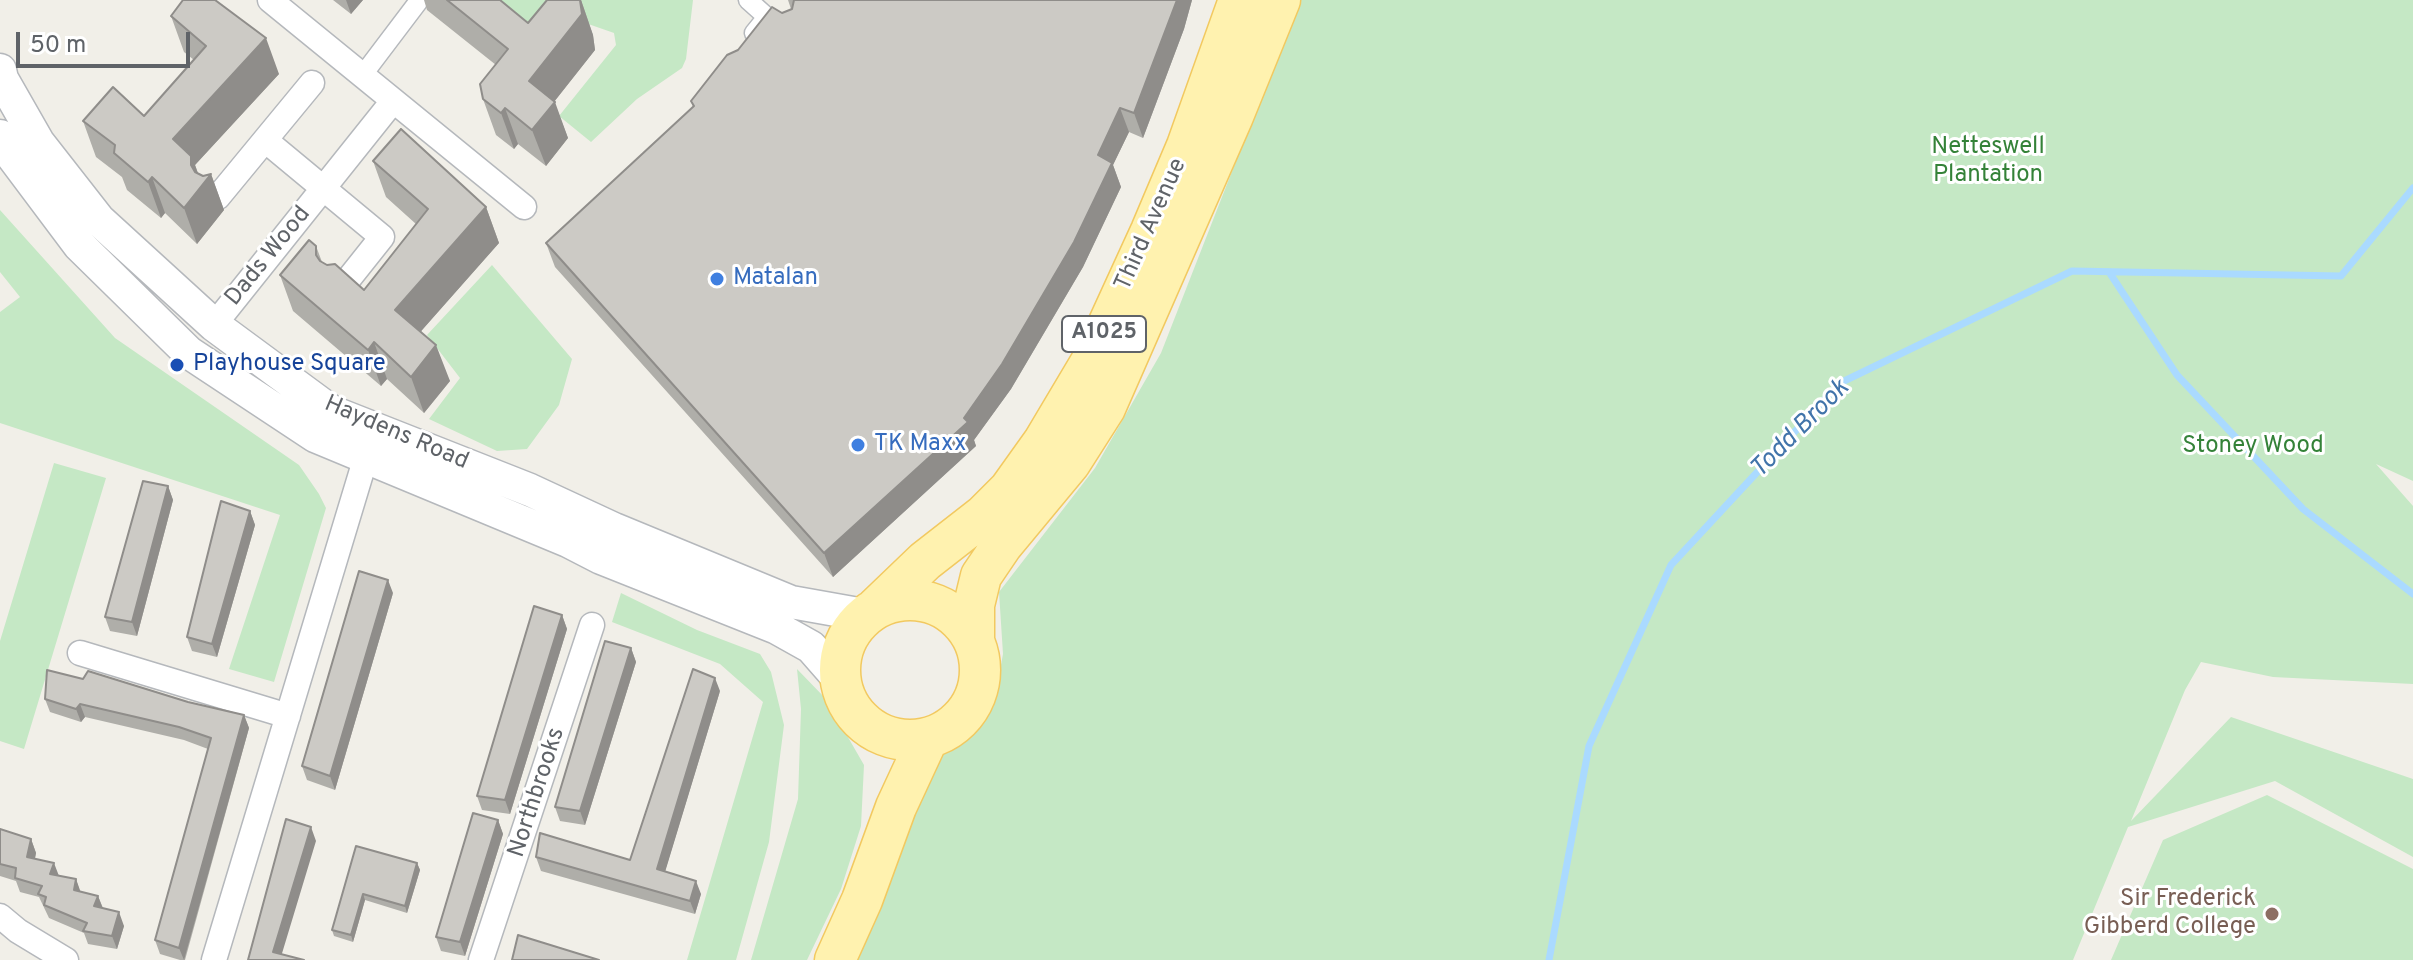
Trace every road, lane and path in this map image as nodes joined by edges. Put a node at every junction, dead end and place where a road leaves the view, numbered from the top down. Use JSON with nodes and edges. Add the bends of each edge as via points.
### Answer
{"nodes":[{"id":1,"x":270,"y":0,"type":"edge"},
{"id":2,"x":748,"y":0,"type":"edge"},
{"id":3,"x":1239,"y":0,"type":"edge"},
{"id":4,"x":1280,"y":0,"type":"edge"},
{"id":5,"x":418,"y":2,"type":"dead end"},
{"id":6,"x":786,"y":20,"type":"edge"},
{"id":7,"x":0,"y":70,"type":"edge"},
{"id":8,"x":362,"y":76,"type":"junction"},
{"id":9,"x":312,"y":83,"type":"dead end"},
{"id":10,"x":393,"y":101,"type":"junction"},
{"id":11,"x":0,"y":136,"type":"edge"},
{"id":12,"x":265,"y":140,"type":"junction"},
{"id":13,"x":323,"y":188,"type":"junction"},
{"id":14,"x":218,"y":197,"type":"dead end"},
{"id":15,"x":524,"y":207,"type":"dead end"},
{"id":16,"x":343,"y":286,"type":"edge"},
{"id":17,"x":214,"y":325,"type":"junction"},
{"id":18,"x":371,"y":444,"type":"junction"},
{"id":19,"x":870,"y":612,"type":"junction"},
{"id":20,"x":592,"y":625,"type":"dead end"},
{"id":21,"x":974,"y":639,"type":"junction"},
{"id":22,"x":80,"y":653,"type":"dead end"},
{"id":23,"x":839,"y":679,"type":"junction"},
{"id":24,"x":288,"y":716,"type":"junction"},
{"id":25,"x":878,"y":733,"type":"junction"},
{"id":26,"x":928,"y":738,"type":"junction"},
{"id":27,"x":896,"y":807,"type":"junction"},
{"id":28,"x":0,"y":916,"type":"edge"},
{"id":29,"x":66,"y":960,"type":"edge"},
{"id":30,"x":214,"y":960,"type":"edge"},
{"id":31,"x":481,"y":960,"type":"edge"},
{"id":32,"x":835,"y":960,"type":"edge"}],
"edges":[{"from":1,"to":8,"type":"street"},
{"from":2,"to":6,"type":"street","via":[[767,17],[747,49],[779,15]]},
{"from":3,"to":19,"type":"main road","name":"Third Avenue","number":"A1025","via":[[1151,231],[1091,362],[1044,441],[984,515]]},
{"from":4,"to":21,"type":"main road","name":"Third Avenue","number":"A1025","via":[[1105,408],[1070,463],[981,576]]},
{"from":5,"to":8,"type":"street"},
{"from":7,"to":17,"type":"street","name":"Haydens Road","via":[[38,142],[99,220]]},
{"from":8,"to":10,"type":"street"},
{"from":9,"to":12,"type":"street"},
{"from":10,"to":13,"type":"street","name":"Dads Wood"},
{"from":10,"to":15,"type":"street"},
{"from":11,"to":18,"type":"street","name":"Haydens Road","via":[[79,245],[188,352],[315,436]]},
{"from":12,"to":13,"type":"street","name":"Dads Wood"},
{"from":12,"to":14,"type":"street"},
{"from":13,"to":16,"type":"street","name":"Dads Wood","via":[[382,237]]},
{"from":13,"to":17,"type":"street","name":"Dads Wood"},
{"from":17,"to":18,"type":"street","name":"Haydens Road"},
{"from":18,"to":19,"type":"street","name":"Haydens Road","via":[[530,490],[791,602]]},
{"from":18,"to":23,"type":"street","name":"Haydens Road","via":[[601,558],[777,628],[811,647]]},
{"from":18,"to":24,"type":"street"},
{"from":19,"to":21,"type":"main road","via":[[897,600],[920,600],[942,607]]},
{"from":19,"to":23,"type":"main road","number":"A1025","via":[[845,639]]},
{"from":20,"to":31,"type":"street","name":"Northbrooks"},
{"from":21,"to":26,"type":"main road","number":"A1025","via":[[980,659],[974,699],[947,730]]},
{"from":22,"to":24,"type":"street"},
{"from":23,"to":25,"type":"main road","via":[[859,720]]},
{"from":24,"to":30,"type":"street"},
{"from":25,"to":26,"type":"main road","via":[[911,741]]},
{"from":25,"to":27,"type":"main road"},
{"from":26,"to":27,"type":"main road"},
{"from":27,"to":32,"type":"main road"},
{"from":28,"to":29,"type":"street"}]}
